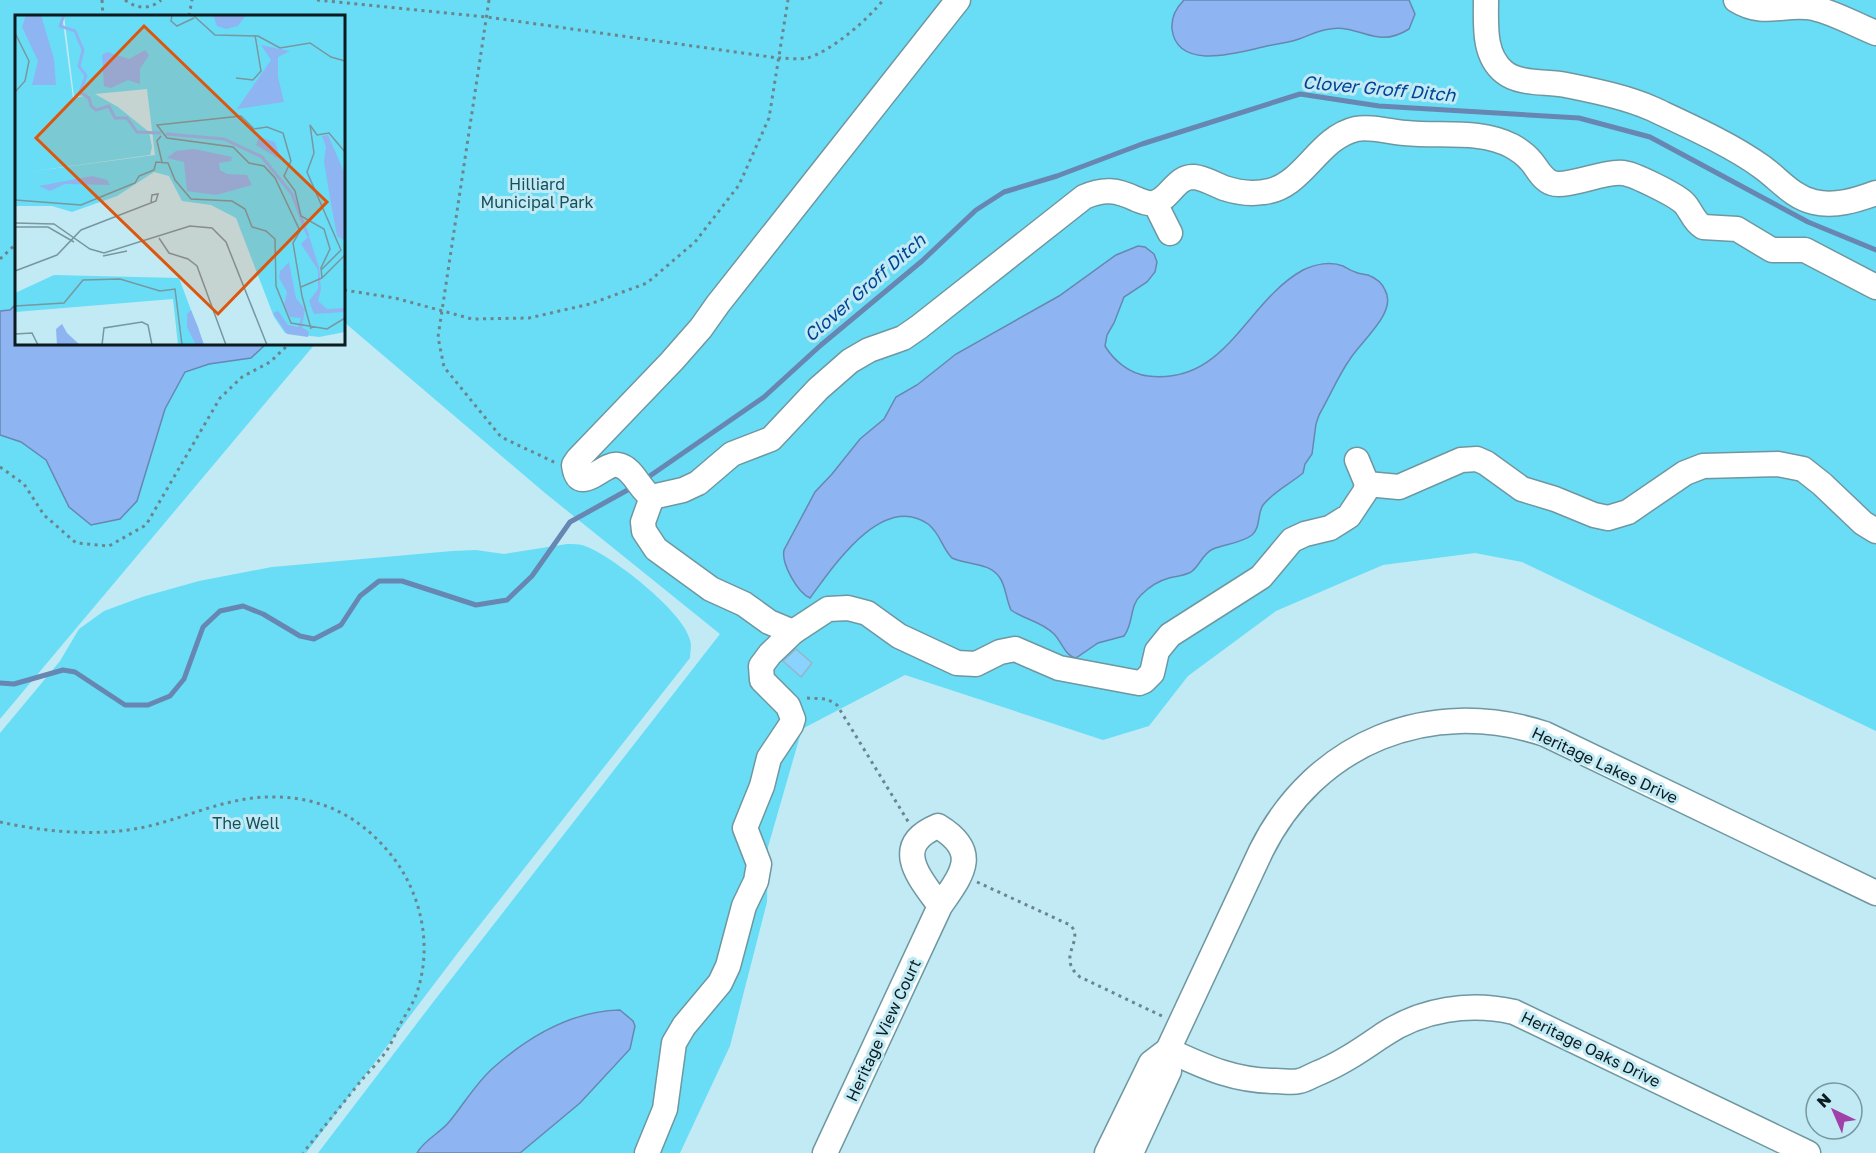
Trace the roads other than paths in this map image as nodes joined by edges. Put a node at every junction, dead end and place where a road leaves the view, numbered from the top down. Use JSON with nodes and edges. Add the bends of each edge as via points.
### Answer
{"nodes":[{"id":1,"x":958,"y":0,"type":"edge"},
{"id":2,"x":1486,"y":0,"type":"edge"},
{"id":3,"x":1736,"y":0,"type":"edge"},
{"id":4,"x":1876,"y":33,"type":"edge"},
{"id":5,"x":1876,"y":193,"type":"edge"},
{"id":6,"x":1155,"y":203,"type":"junction"},
{"id":7,"x":1170,"y":233,"type":"dead end"},
{"id":8,"x":1876,"y":287,"type":"edge"},
{"id":9,"x":1357,"y":460,"type":"dead end"},
{"id":10,"x":1367,"y":484,"type":"junction"},
{"id":11,"x":643,"y":488,"type":"junction"},
{"id":12,"x":1876,"y":531,"type":"edge"},
{"id":13,"x":793,"y":632,"type":"junction"},
{"id":14,"x":1876,"y":893,"type":"edge"},
{"id":15,"x":940,"y":906,"type":"junction"},
{"id":16,"x":1168,"y":1050,"type":"junction"},
{"id":17,"x":647,"y":1153,"type":"edge"},
{"id":18,"x":825,"y":1153,"type":"edge"},
{"id":19,"x":1107,"y":1153,"type":"edge"},
{"id":20,"x":1131,"y":1153,"type":"edge"},
{"id":21,"x":1808,"y":1153,"type":"edge"}],
"edges":[{"from":1,"to":11,"type":"street","via":[[693,338],[574,465],[575,472],[585,479],[610,465],[619,465]]},
{"from":2,"to":5,"type":"street","via":[[1490,52],[1496,64],[1515,79],[1565,85],[1650,108],[1761,166],[1796,195],[1813,202],[1834,204]]},
{"from":3,"to":4,"type":"street","via":[[1761,10],[1817,9]]},
{"from":6,"to":7,"type":"street"},
{"from":6,"to":8,"type":"street","via":[[1189,177],[1245,192],[1273,190],[1293,179],[1330,143],[1358,129],[1476,135],[1523,152],[1547,180],[1558,184],[1612,173],[1632,175],[1677,197],[1703,227],[1737,229],[1772,250],[1805,250]]},
{"from":6,"to":11,"type":"street","via":[[1114,190],[1084,197],[911,333],[850,361],[818,388],[771,440],[732,454],[698,483],[669,494]]},
{"from":9,"to":10,"type":"street"},
{"from":10,"to":12,"type":"street","via":[[1399,487],[1461,460],[1478,459],[1522,489],[1608,518],[1628,512],[1703,465],[1778,464],[1803,469]]},
{"from":10,"to":13,"type":"street","via":[[1343,521],[1292,540],[1262,577],[1170,635],[1157,651],[1152,674],[1139,683],[1059,668],[1016,649],[976,664],[957,663],[899,636],[858,609],[828,609]]},
{"from":11,"to":13,"type":"street","via":[[644,531],[656,549],[711,588]]},
{"from":13,"to":17,"type":"street","via":[[761,666],[762,680],[788,706],[793,719],[769,758],[745,828],[758,858],[759,871],[720,983],[677,1035],[665,1109]]},
{"from":14,"to":16,"type":"street","name":"Heritage Lakes Drive","via":[[1545,734],[1483,720],[1430,723],[1399,730],[1337,761],[1315,777],[1284,812],[1271,830]]},
{"from":15,"to":15,"type":"street","name":"Heritage View Court","via":[[911,858],[915,841],[938,826],[949,833],[964,855],[962,874]]},
{"from":15,"to":18,"type":"street","name":"Heritage View Court"},
{"from":16,"to":19,"type":"street","name":"Heritage Lakes Drive","via":[[1150,1063]]},
{"from":16,"to":20,"type":"street","name":"Heritage Lakes Drive","via":[[1168,1071]]},
{"from":16,"to":21,"type":"street","name":"Heritage Oaks Drive","via":[[1238,1078],[1299,1081],[1335,1066],[1406,1022],[1467,1006],[1492,1007],[1514,1012]]}]}
